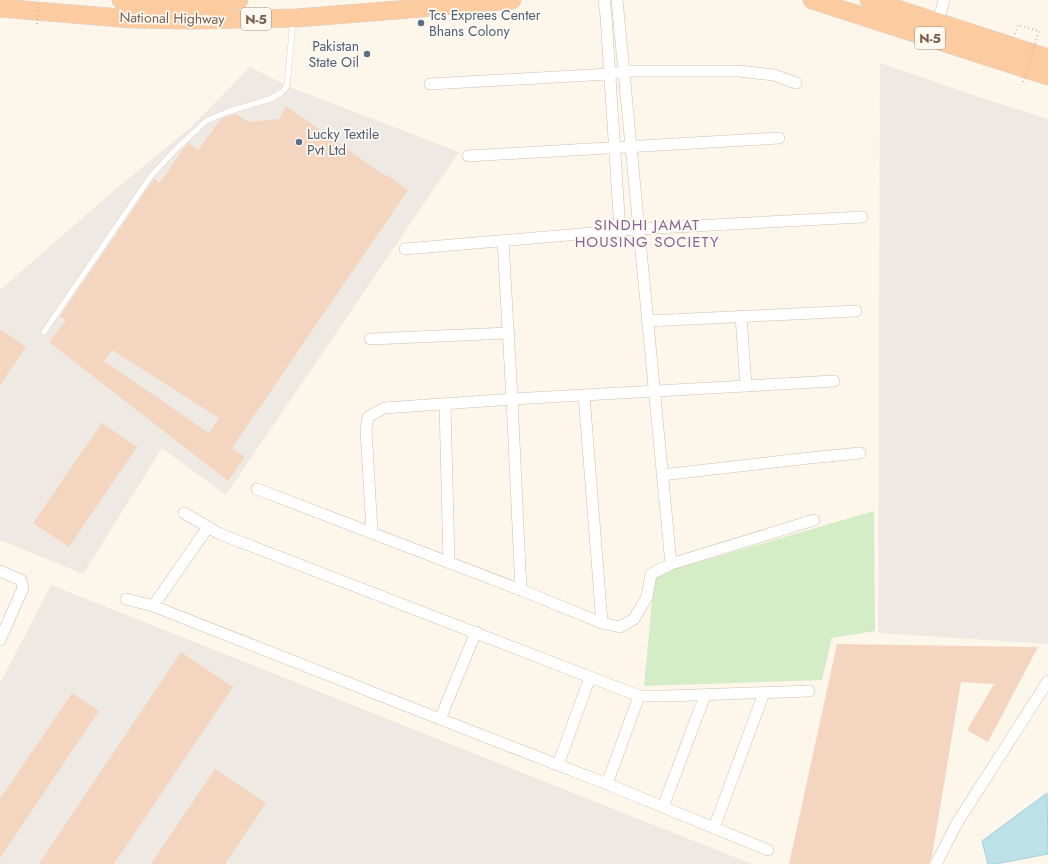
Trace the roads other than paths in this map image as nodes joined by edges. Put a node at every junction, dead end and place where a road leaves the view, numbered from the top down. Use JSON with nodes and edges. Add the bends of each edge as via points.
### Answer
{"nodes":[{"id":1,"x":121,"y":0,"type":"edge"},
{"id":2,"x":239,"y":0,"type":"edge"},
{"id":3,"x":512,"y":0,"type":"edge"},
{"id":4,"x":604,"y":0,"type":"edge"},
{"id":5,"x":617,"y":0,"type":"edge"},
{"id":6,"x":812,"y":0,"type":"edge"},
{"id":7,"x":869,"y":0,"type":"edge"},
{"id":8,"x":944,"y":0,"type":"edge"},
{"id":9,"x":196,"y":2,"type":"edge"},
{"id":10,"x":2,"y":11,"type":"edge"},
{"id":11,"x":293,"y":18,"type":"junction"},
{"id":12,"x":938,"y":23,"type":"junction"},
{"id":13,"x":1048,"y":58,"type":"edge"},
{"id":14,"x":624,"y":72,"type":"junction"},
{"id":15,"x":609,"y":74,"type":"junction"},
{"id":16,"x":1048,"y":76,"type":"edge"},
{"id":17,"x":796,"y":83,"type":"dead end"},
{"id":18,"x":430,"y":84,"type":"dead end"},
{"id":19,"x":779,"y":138,"type":"dead end"},
{"id":20,"x":631,"y":146,"type":"junction"},
{"id":21,"x":614,"y":147,"type":"junction"},
{"id":22,"x":468,"y":156,"type":"dead end"},
{"id":23,"x":862,"y":217,"type":"dead end"},
{"id":24,"x":638,"y":230,"type":"junction"},
{"id":25,"x":620,"y":231,"type":"junction"},
{"id":26,"x":503,"y":241,"type":"junction"},
{"id":27,"x":405,"y":249,"type":"dead end"},
{"id":28,"x":856,"y":311,"type":"dead end"},
{"id":29,"x":741,"y":316,"type":"junction"},
{"id":30,"x":647,"y":321,"type":"junction"},
{"id":31,"x":44,"y":332,"type":"dead end"},
{"id":32,"x":508,"y":333,"type":"junction"},
{"id":33,"x":370,"y":339,"type":"dead end"},
{"id":34,"x":834,"y":381,"type":"dead end"},
{"id":35,"x":746,"y":386,"type":"junction"},
{"id":36,"x":654,"y":391,"type":"junction"},
{"id":37,"x":584,"y":395,"type":"junction"},
{"id":38,"x":512,"y":399,"type":"junction"},
{"id":39,"x":445,"y":404,"type":"junction"},
{"id":40,"x":860,"y":453,"type":"dead end"},
{"id":41,"x":662,"y":475,"type":"junction"},
{"id":42,"x":257,"y":489,"type":"dead end"},
{"id":43,"x":184,"y":513,"type":"dead end"},
{"id":44,"x":814,"y":520,"type":"dead end"},
{"id":45,"x":208,"y":527,"type":"junction"},
{"id":46,"x":372,"y":532,"type":"junction"},
{"id":47,"x":449,"y":563,"type":"junction"},
{"id":48,"x":671,"y":564,"type":"junction"},
{"id":49,"x":0,"y":571,"type":"edge"},
{"id":50,"x":521,"y":590,"type":"junction"},
{"id":51,"x":126,"y":599,"type":"dead end"},
{"id":52,"x":153,"y":606,"type":"junction"},
{"id":53,"x":602,"y":623,"type":"junction"},
{"id":54,"x":476,"y":632,"type":"junction"},
{"id":55,"x":0,"y":640,"type":"edge"},
{"id":56,"x":590,"y":677,"type":"junction"},
{"id":57,"x":1048,"y":681,"type":"edge"},
{"id":58,"x":809,"y":691,"type":"dead end"},
{"id":59,"x":764,"y":693,"type":"junction"},
{"id":60,"x":704,"y":695,"type":"junction"},
{"id":61,"x":639,"y":696,"type":"junction"},
{"id":62,"x":440,"y":719,"type":"junction"},
{"id":63,"x":558,"y":765,"type":"junction"},
{"id":64,"x":607,"y":784,"type":"junction"},
{"id":65,"x":663,"y":807,"type":"junction"},
{"id":66,"x":714,"y":828,"type":"junction"},
{"id":67,"x":768,"y":850,"type":"dead end"},
{"id":68,"x":936,"y":864,"type":"edge"}],
"edges":[{"from":1,"to":9,"type":"highway","name":"National Highway","number":"N-5"},
{"from":2,"to":9,"type":"highway","name":"National Highway","number":"N-5"},
{"from":3,"to":11,"type":"highway","name":"National Highway","number":"N-5"},
{"from":4,"to":15,"type":"street"},
{"from":5,"to":14,"type":"street"},
{"from":6,"to":16,"type":"highway","number":"N-5"},
{"from":7,"to":12,"type":"highway","number":"N-5"},
{"from":8,"to":12,"type":"street"},
{"from":10,"to":11,"type":"highway","name":"National Highway","number":"N-5","via":[[133,19]]},
{"from":11,"to":31,"type":"lane","via":[[287,86],[270,99],[206,121],[176,149],[151,176]]},
{"from":12,"to":13,"type":"highway","number":"N-5"},
{"from":14,"to":15,"type":"street"},
{"from":14,"to":17,"type":"street","via":[[738,71],[774,75]]},
{"from":14,"to":20,"type":"street"},
{"from":15,"to":18,"type":"street"},
{"from":15,"to":21,"type":"street"},
{"from":19,"to":20,"type":"street"},
{"from":20,"to":21,"type":"street"},
{"from":20,"to":24,"type":"street"},
{"from":21,"to":22,"type":"street"},
{"from":21,"to":25,"type":"street"},
{"from":23,"to":24,"type":"street"},
{"from":24,"to":25,"type":"street"},
{"from":24,"to":30,"type":"street"},
{"from":25,"to":26,"type":"street"},
{"from":26,"to":27,"type":"street"},
{"from":26,"to":32,"type":"street"},
{"from":28,"to":29,"type":"street"},
{"from":29,"to":30,"type":"street"},
{"from":29,"to":35,"type":"street"},
{"from":30,"to":36,"type":"street"},
{"from":32,"to":33,"type":"street"},
{"from":32,"to":38,"type":"street"},
{"from":34,"to":35,"type":"street"},
{"from":35,"to":36,"type":"street"},
{"from":36,"to":37,"type":"street"},
{"from":36,"to":41,"type":"street"},
{"from":37,"to":38,"type":"street"},
{"from":37,"to":53,"type":"street"},
{"from":38,"to":39,"type":"street"},
{"from":38,"to":50,"type":"street"},
{"from":39,"to":46,"type":"street","via":[[384,408],[368,417],[366,429]]},
{"from":39,"to":47,"type":"street"},
{"from":40,"to":41,"type":"street"},
{"from":41,"to":48,"type":"street"},
{"from":42,"to":46,"type":"street"},
{"from":43,"to":45,"type":"street"},
{"from":44,"to":48,"type":"street"},
{"from":45,"to":52,"type":"street"},
{"from":45,"to":54,"type":"street","via":[[220,534]]},
{"from":46,"to":47,"type":"street"},
{"from":47,"to":50,"type":"street"},
{"from":48,"to":53,"type":"street","via":[[651,574],[647,597],[634,619],[620,627]]},
{"from":49,"to":55,"type":"street","via":[[21,580],[23,588]]},
{"from":50,"to":53,"type":"street"},
{"from":51,"to":52,"type":"street"},
{"from":52,"to":62,"type":"street"},
{"from":54,"to":56,"type":"street"},
{"from":54,"to":62,"type":"street"},
{"from":56,"to":61,"type":"street"},
{"from":56,"to":63,"type":"street"},
{"from":57,"to":68,"type":"street","via":[[957,823]]},
{"from":58,"to":59,"type":"street"},
{"from":59,"to":60,"type":"street"},
{"from":59,"to":66,"type":"street"},
{"from":60,"to":61,"type":"street"},
{"from":60,"to":65,"type":"street"},
{"from":61,"to":64,"type":"street"},
{"from":62,"to":63,"type":"street"},
{"from":63,"to":64,"type":"street"},
{"from":64,"to":65,"type":"street"},
{"from":65,"to":66,"type":"street"},
{"from":66,"to":67,"type":"street"}]}
